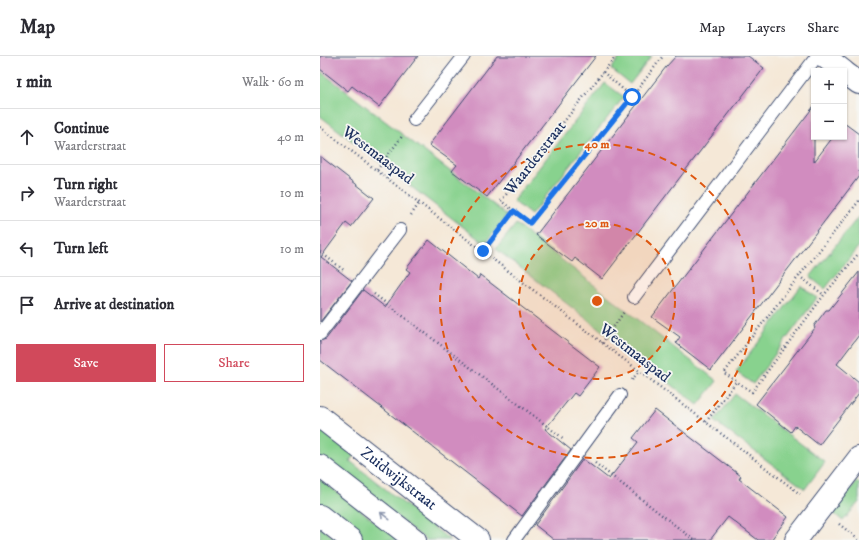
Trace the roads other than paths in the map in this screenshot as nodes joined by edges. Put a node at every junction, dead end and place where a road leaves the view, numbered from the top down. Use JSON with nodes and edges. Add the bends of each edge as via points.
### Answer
{"nodes":[{"id":1,"x":464,"y":56,"type":"edge"},
{"id":2,"x":817,"y":56,"type":"edge"},
{"id":3,"x":824,"y":56,"type":"edge"},
{"id":4,"x":840,"y":68,"type":"edge"},
{"id":5,"x":847,"y":73,"type":"edge"},
{"id":6,"x":859,"y":83,"type":"edge"},
{"id":7,"x":414,"y":120,"type":"road end"},
{"id":8,"x":400,"y":230,"type":"dead end"},
{"id":9,"x":634,"y":297,"type":"road end"},
{"id":10,"x":320,"y":334,"type":"edge"},
{"id":11,"x":620,"y":395,"type":"dead end"},
{"id":12,"x":320,"y":418,"type":"edge"},
{"id":13,"x":859,"y":458,"type":"edge"},
{"id":14,"x":320,"y":466,"type":"edge"},
{"id":15,"x":320,"y":516,"type":"edge"},
{"id":16,"x":351,"y":540,"type":"edge"},
{"id":17,"x":415,"y":540,"type":"edge"},
{"id":18,"x":478,"y":540,"type":"edge"},
{"id":19,"x":514,"y":540,"type":"edge"},
{"id":20,"x":796,"y":540,"type":"edge"}],
"edges":[{"from":1,"to":7,"type":"lane"},
{"from":2,"to":9,"type":"lane"},
{"from":3,"to":4,"type":"street"},
{"from":5,"to":6,"type":"street"},
{"from":8,"to":10,"type":"lane"},
{"from":11,"to":19,"type":"lane"},
{"from":12,"to":18,"type":"street","name":"Zuidwijkstraat"},
{"from":13,"to":20,"type":"street"},
{"from":17,"to":14,"type":"street","one_way":true},
{"from":15,"to":16,"type":"street"}]}
